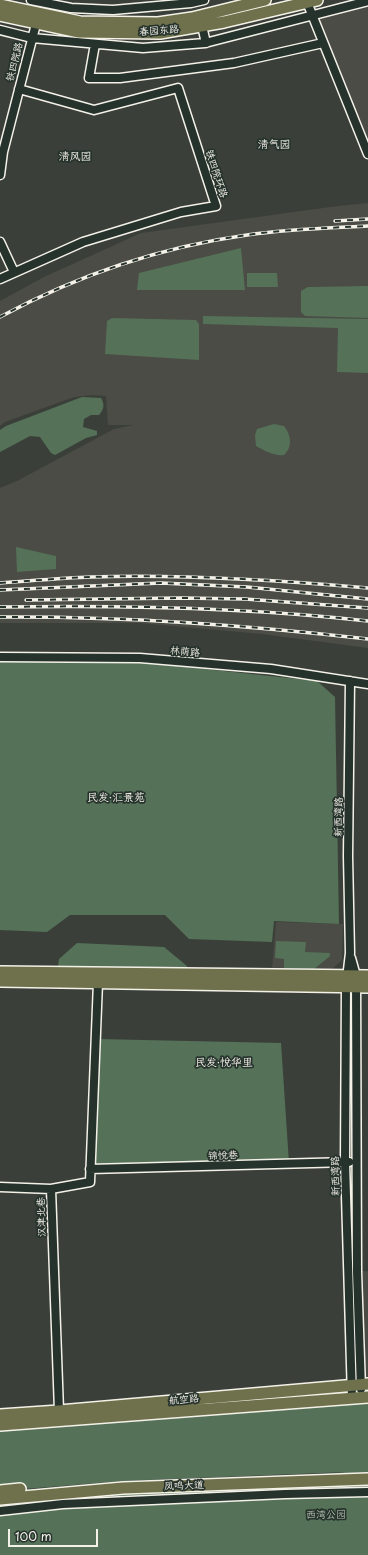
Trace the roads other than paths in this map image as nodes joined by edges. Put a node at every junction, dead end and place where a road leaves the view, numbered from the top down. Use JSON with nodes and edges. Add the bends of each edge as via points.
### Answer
{"nodes":[{"id":1,"x":31,"y":0,"type":"edge"},
{"id":2,"x":204,"y":0,"type":"edge"},
{"id":3,"x":265,"y":0,"type":"edge"},
{"id":4,"x":312,"y":1,"type":"edge"},
{"id":5,"x":363,"y":1,"type":"edge"},
{"id":6,"x":191,"y":3,"type":"junction"},
{"id":7,"x":0,"y":5,"type":"edge"},
{"id":8,"x":40,"y":10,"type":"edge"},
{"id":9,"x":311,"y":14,"type":"junction"},
{"id":10,"x":0,"y":16,"type":"edge"},
{"id":11,"x":192,"y":18,"type":"junction"},
{"id":12,"x":202,"y":26,"type":"junction"},
{"id":13,"x":0,"y":30,"type":"edge"},
{"id":14,"x":32,"y":38,"type":"junction"},
{"id":15,"x":206,"y":43,"type":"junction"},
{"id":16,"x":322,"y":43,"type":"junction"},
{"id":17,"x":95,"y":44,"type":"junction"},
{"id":18,"x":19,"y":89,"type":"junction"},
{"id":19,"x":1,"y":152,"type":"edge"},
{"id":20,"x":368,"y":154,"type":"edge"},
{"id":21,"x":0,"y":175,"type":"edge"},
{"id":22,"x":0,"y":242,"type":"edge"},
{"id":23,"x":14,"y":272,"type":"junction"},
{"id":24,"x":0,"y":279,"type":"edge"},
{"id":25,"x":0,"y":657,"type":"edge"},
{"id":26,"x":350,"y":681,"type":"junction"},
{"id":27,"x":368,"y":684,"type":"edge"},
{"id":28,"x":0,"y":972,"type":"edge"},
{"id":29,"x":368,"y":976,"type":"edge"},
{"id":30,"x":0,"y":981,"type":"edge"},
{"id":31,"x":98,"y":982,"type":"junction"},
{"id":32,"x":351,"y":982,"type":"junction"},
{"id":33,"x":368,"y":987,"type":"edge"},
{"id":34,"x":345,"y":1162,"type":"junction"},
{"id":35,"x":356,"y":1162,"type":"junction"},
{"id":36,"x":90,"y":1169,"type":"junction"},
{"id":37,"x":0,"y":1187,"type":"edge"},
{"id":38,"x":51,"y":1189,"type":"junction"},
{"id":39,"x":360,"y":1385,"type":"edge"},
{"id":40,"x":360,"y":1397,"type":"edge"},
{"id":41,"x":59,"y":1411,"type":"junction"},
{"id":42,"x":0,"y":1415,"type":"edge"},
{"id":43,"x":0,"y":1425,"type":"edge"},
{"id":44,"x":368,"y":1472,"type":"edge"},
{"id":45,"x":368,"y":1479,"type":"edge"},
{"id":46,"x":0,"y":1491,"type":"edge"},
{"id":47,"x":368,"y":1492,"type":"edge"},
{"id":48,"x":0,"y":1499,"type":"edge"},
{"id":49,"x":0,"y":1512,"type":"edge"}],
"edges":[{"from":1,"to":8,"type":"street"},
{"from":2,"to":6,"type":"street"},
{"from":3,"to":11,"type":"main road","name":"春园东路"},
{"from":4,"to":9,"type":"street"},
{"from":4,"to":12,"type":"main road","name":"春园东路"},
{"from":5,"to":9,"type":"street"},
{"from":6,"to":8,"type":"street","via":[[113,10]]},
{"from":6,"to":11,"type":"street"},
{"from":7,"to":8,"type":"main road","name":"春园东路"},
{"from":8,"to":10,"type":"main road","name":"春园东路"},
{"from":8,"to":11,"type":"main road","name":"春园东路","via":[[80,22],[158,23]]},
{"from":8,"to":12,"type":"main road","name":"春园东路","via":[[78,32],[160,33]]},
{"from":8,"to":14,"type":"street","name":"铁四院路"},
{"from":9,"to":15,"type":"street"},
{"from":9,"to":16,"type":"street"},
{"from":12,"to":15,"type":"street"},
{"from":13,"to":14,"type":"street"},
{"from":14,"to":17,"type":"street"},
{"from":14,"to":18,"type":"street","name":"铁四院路"},
{"from":15,"to":17,"type":"street","via":[[143,48]]},
{"from":16,"to":17,"type":"street","via":[[234,63],[120,78],[88,78]]},
{"from":16,"to":20,"type":"street"},
{"from":18,"to":19,"type":"street","name":"铁四院路"},
{"from":18,"to":23,"type":"street","name":"铁四院环路","via":[[94,110],[178,88],[216,206],[181,212],[83,242]]},
{"from":19,"to":21,"type":"street","name":"铁四院路"},
{"from":22,"to":23,"type":"street"},
{"from":23,"to":24,"type":"street","name":"铁四院环路"},
{"from":25,"to":26,"type":"street","name":"林荫路","via":[[140,658],[271,669]]},
{"from":26,"to":27,"type":"street","name":"林荫路"},
{"from":26,"to":32,"type":"street","name":"新西湾路","via":[[348,856]]},
{"from":28,"to":32,"type":"main road"},
{"from":29,"to":32,"type":"main road"},
{"from":30,"to":31,"type":"main road"},
{"from":31,"to":32,"type":"main road"},
{"from":31,"to":36,"type":"street","name":"汉津北巷"},
{"from":32,"to":33,"type":"main road"},
{"from":32,"to":34,"type":"street","name":"新西湾路"},
{"from":32,"to":35,"type":"street","name":"新西湾路"},
{"from":34,"to":35,"type":"street","name":"锦悦巷"},
{"from":34,"to":36,"type":"street","name":"锦悦巷"},
{"from":34,"to":39,"type":"street","name":"新西湾路"},
{"from":35,"to":39,"type":"street","name":"新西湾路"},
{"from":36,"to":38,"type":"street","name":"汉津北巷","via":[[90,1182]]},
{"from":37,"to":38,"type":"street"},
{"from":38,"to":41,"type":"street","name":"汉津北巷"},
{"from":39,"to":40,"type":"street","name":"新西湾路"},
{"from":39,"to":41,"type":"main road","name":"航空路"},
{"from":40,"to":43,"type":"main road","name":"航空路"},
{"from":41,"to":42,"type":"main road","name":"航空路"},
{"from":44,"to":46,"type":"main road","name":"凤鸣大道","via":[[122,1482]]},
{"from":45,"to":48,"type":"main road","name":"凤鸣大道","via":[[123,1488]]},
{"from":47,"to":49,"type":"street","via":[[63,1504]]}]}
